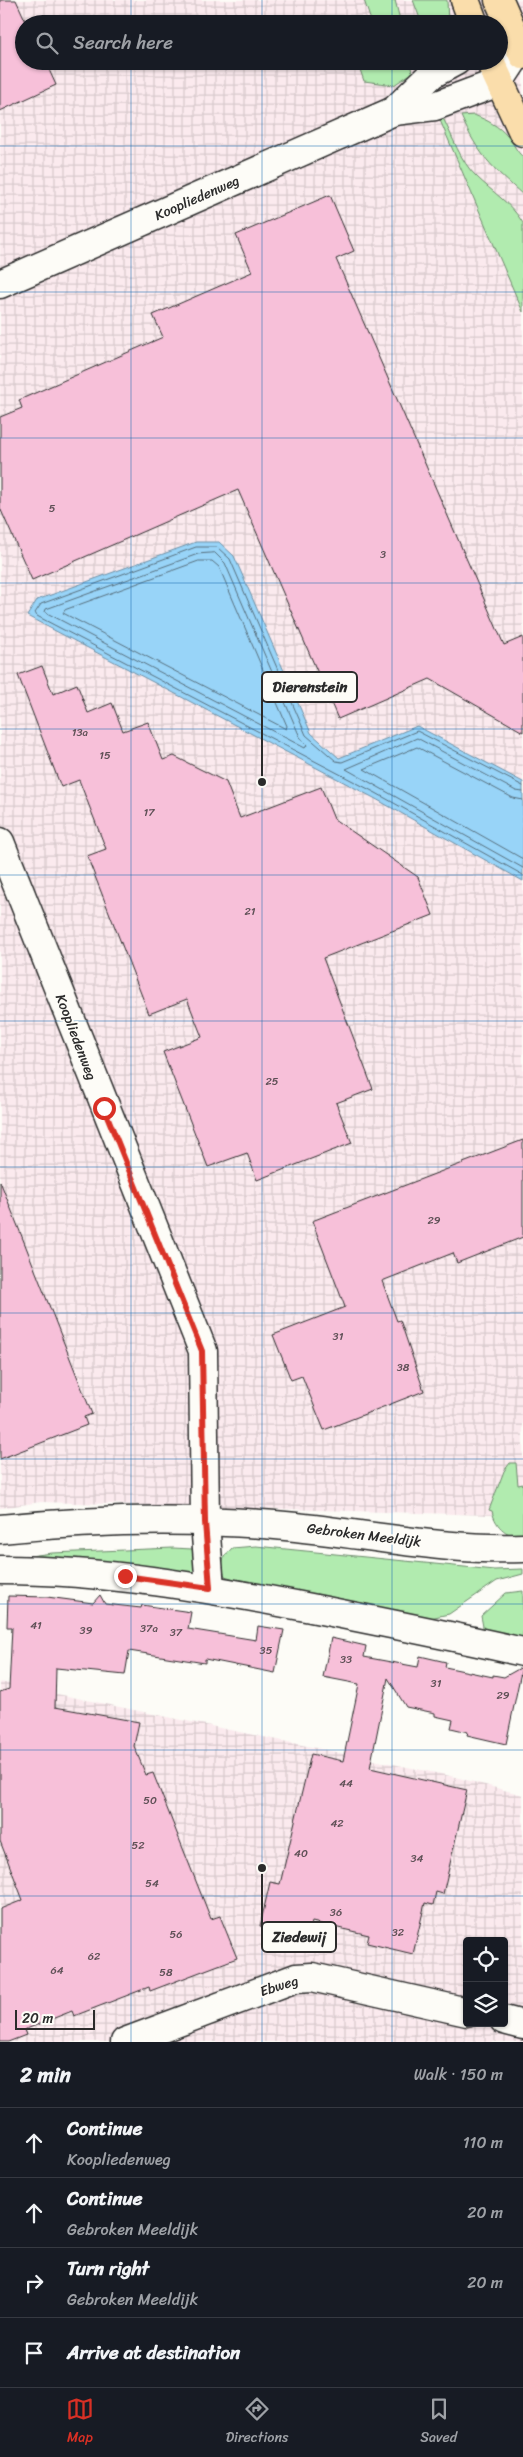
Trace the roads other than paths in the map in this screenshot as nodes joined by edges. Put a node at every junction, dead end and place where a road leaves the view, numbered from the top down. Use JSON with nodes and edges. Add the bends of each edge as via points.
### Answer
{"nodes":[{"id":1,"x":465,"y":0,"type":"edge"},
{"id":2,"x":499,"y":0,"type":"edge"},
{"id":3,"x":471,"y":15,"type":"edge"},
{"id":4,"x":503,"y":15,"type":"edge"},
{"id":5,"x":508,"y":31,"type":"edge"},
{"id":6,"x":514,"y":51,"type":"edge"},
{"id":7,"x":439,"y":70,"type":"edge"},
{"id":8,"x":495,"y":72,"type":"edge"},
{"id":9,"x":394,"y":111,"type":"junction"},
{"id":10,"x":523,"y":132,"type":"edge"},
{"id":11,"x":0,"y":284,"type":"edge"},
{"id":12,"x":0,"y":842,"type":"edge"},
{"id":13,"x":205,"y":1522,"type":"junction"},
{"id":14,"x":0,"y":1529,"type":"edge"},
{"id":15,"x":523,"y":1548,"type":"edge"},
{"id":16,"x":0,"y":1570,"type":"edge"},
{"id":17,"x":210,"y":1588,"type":"junction"},
{"id":18,"x":523,"y":1652,"type":"edge"},
{"id":19,"x":463,"y":2011,"type":"edge"},
{"id":20,"x":508,"y":2021,"type":"edge"},
{"id":21,"x":523,"y":2024,"type":"edge"},
{"id":22,"x":125,"y":2042,"type":"edge"}],
"edges":[{"from":1,"to":3,"type":"main road"},
{"from":2,"to":4,"type":"main road"},
{"from":5,"to":6,"type":"main road"},
{"from":7,"to":9,"type":"street","name":"Koopliedenweg"},
{"from":8,"to":9,"type":"street","name":"Koopliedenweg","via":[[435,106]]},
{"from":8,"to":10,"type":"main road"},
{"from":9,"to":11,"type":"street","name":"Koopliedenweg"},
{"from":12,"to":13,"type":"street","name":"Koopliedenweg","via":[[202,1351]]},
{"from":13,"to":14,"type":"street","name":"Gebroken Meeldijk","via":[[132,1520]]},
{"from":13,"to":15,"type":"street","name":"Gebroken Meeldijk","via":[[294,1527],[455,1546]]},
{"from":13,"to":17,"type":"street"},
{"from":16,"to":17,"type":"street","via":[[54,1570],[125,1576]]},
{"from":17,"to":18,"type":"street"},
{"from":19,"to":22,"type":"street","name":"Ebweg","via":[[312,1977],[296,1978]]},
{"from":20,"to":21,"type":"street"}]}
